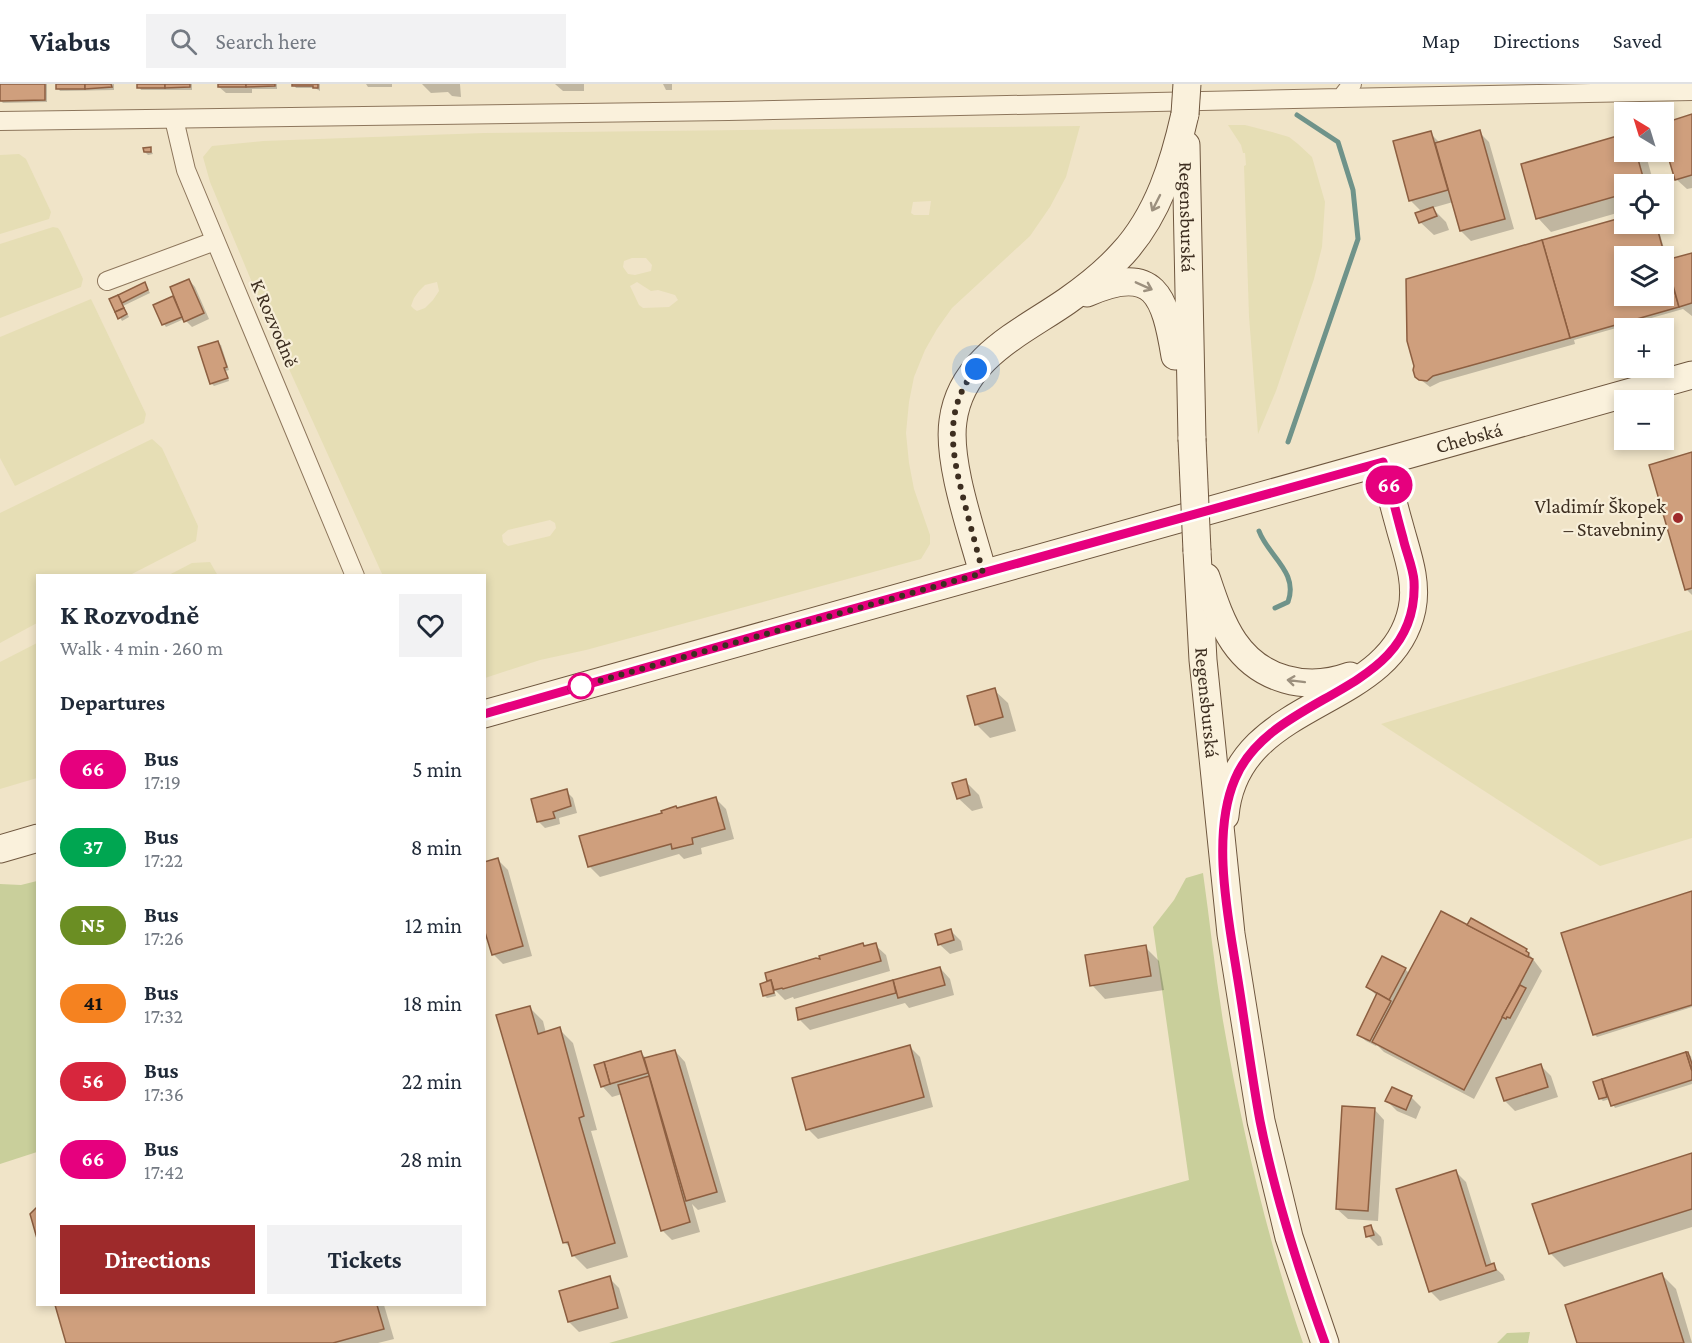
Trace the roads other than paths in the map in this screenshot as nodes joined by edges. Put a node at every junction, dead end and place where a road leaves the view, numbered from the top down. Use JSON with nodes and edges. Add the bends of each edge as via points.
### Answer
{"nodes":[{"id":1,"x":1187,"y":84,"type":"edge"},
{"id":2,"x":1347,"y":91,"type":"edge"},
{"id":3,"x":1692,"y":91,"type":"edge"},
{"id":4,"x":174,"y":119,"type":"junction"},
{"id":5,"x":0,"y":121,"type":"edge"},
{"id":6,"x":1182,"y":149,"type":"junction"},
{"id":7,"x":215,"y":241,"type":"junction"},
{"id":8,"x":108,"y":281,"type":"dead end"},
{"id":9,"x":1069,"y":300,"type":"junction"},
{"id":10,"x":1692,"y":375,"type":"edge"},
{"id":11,"x":1187,"y":410,"type":"junction"},
{"id":12,"x":1383,"y":462,"type":"junction"},
{"id":13,"x":983,"y":573,"type":"junction"},
{"id":14,"x":354,"y":574,"type":"edge"},
{"id":15,"x":1205,"y":594,"type":"junction"},
{"id":16,"x":1390,"y":654,"type":"junction"},
{"id":17,"x":486,"y":713,"type":"edge"},
{"id":18,"x":36,"y":839,"type":"edge"},
{"id":19,"x":0,"y":849,"type":"edge"},
{"id":20,"x":1224,"y":871,"type":"junction"},
{"id":21,"x":1325,"y":1343,"type":"edge"}],
"edges":[{"from":1,"to":6,"type":"main road","bridge":true},
{"from":2,"to":3,"type":"street"},
{"from":2,"to":4,"type":"street","via":[[728,111]]},
{"from":4,"to":5,"type":"street"},
{"from":4,"to":7,"type":"street","name":"K Rozvodně","via":[[186,170]]},
{"from":6,"to":9,"type":"main road","one_way":true,"via":[[1140,232],[1113,263]]},
{"from":6,"to":11,"type":"main road","name":"Regensburská"},
{"from":7,"to":8,"type":"street"},
{"from":7,"to":14,"type":"street","name":"K Rozvodně"},
{"from":9,"to":11,"type":"main road","one_way":true,"via":[[1123,281],[1141,283],[1153,290],[1168,316]]},
{"from":9,"to":13,"type":"main road","via":[[984,358],[967,380],[956,404],[953,455]]},
{"from":10,"to":12,"type":"main road","name":"Chebská"},
{"from":11,"to":15,"type":"main road","name":"Regensburská","bridge":true,"via":[[1197,551]]},
{"from":12,"to":13,"type":"main road","name":"Chebská"},
{"from":12,"to":16,"type":"main road","via":[[1414,580],[1413,608]]},
{"from":13,"to":17,"type":"main road","name":"Chebská"},
{"from":16,"to":15,"type":"main road","one_way":true,"via":[[1342,679],[1312,683],[1284,680],[1248,659]]},
{"from":15,"to":20,"type":"main road","name":"Regensburská","via":[[1203,660]]},
{"from":16,"to":20,"type":"main road","via":[[1359,680],[1288,719],[1254,748],[1235,779],[1226,806]]},
{"from":18,"to":19,"type":"main road"},
{"from":20,"to":21,"type":"main road","name":"Regensburská","via":[[1260,1121],[1289,1236]]}]}
